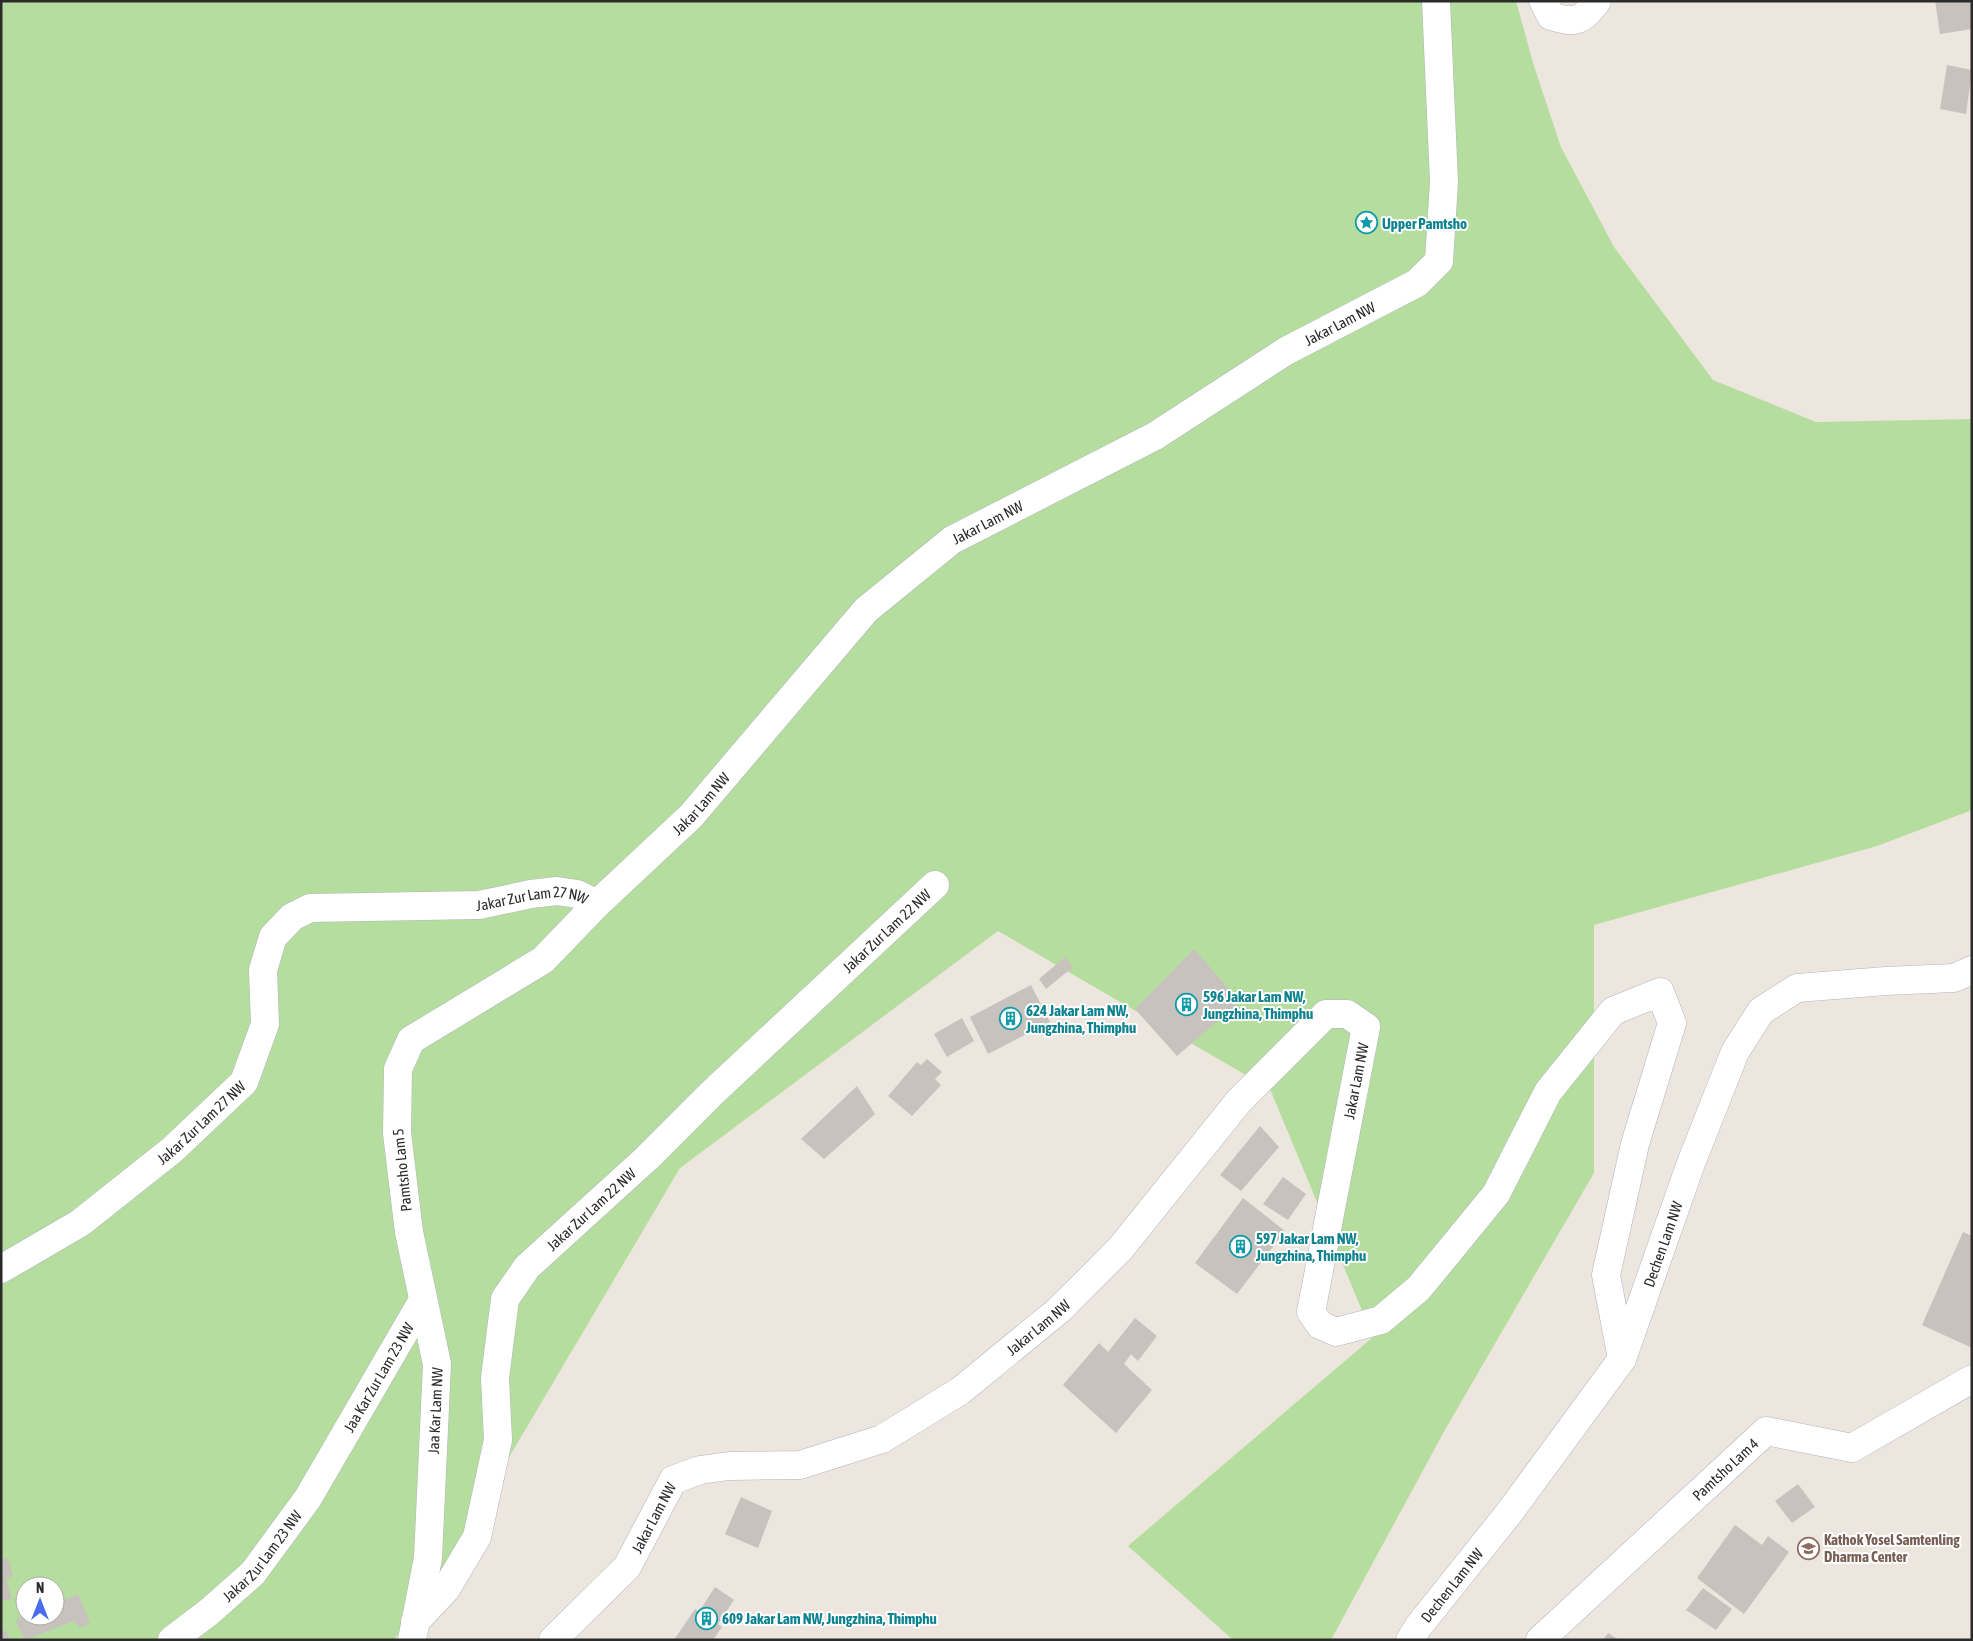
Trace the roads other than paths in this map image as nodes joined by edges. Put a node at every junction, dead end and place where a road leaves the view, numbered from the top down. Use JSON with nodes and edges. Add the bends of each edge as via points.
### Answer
{"nodes":[{"id":1,"x":1436,"y":1,"type":"edge"},
{"id":2,"x":1543,"y":1,"type":"edge"},
{"id":3,"x":1597,"y":1,"type":"edge"},
{"id":4,"x":935,"y":885,"type":"dead end"},
{"id":5,"x":596,"y":904,"type":"junction"},
{"id":6,"x":1972,"y":970,"type":"edge"},
{"id":7,"x":411,"y":1040,"type":"joint"},
{"id":8,"x":1,"y":1269,"type":"edge"},
{"id":9,"x":423,"y":1300,"type":"junction"},
{"id":10,"x":1622,"y":1359,"type":"junction"},
{"id":11,"x":1972,"y":1379,"type":"edge"},
{"id":12,"x":332,"y":1455,"type":"joint"},
{"id":13,"x":413,"y":1631,"type":"edge"},
{"id":14,"x":172,"y":1640,"type":"edge"},
{"id":15,"x":553,"y":1640,"type":"edge"},
{"id":16,"x":1410,"y":1640,"type":"edge"},
{"id":17,"x":1540,"y":1640,"type":"edge"}],
"edges":[{"from":1,"to":5,"type":"street","name":"Jakar Lam NW","via":[[1444,182],[1439,260],[1417,283],[1286,351],[1155,436],[952,540],[866,610],[691,816]]},
{"from":2,"to":3,"type":"street","via":[[1551,16],[1567,21],[1584,17]]},
{"from":4,"to":13,"type":"street","name":"Jakar Zur Lam 22 NW","via":[[527,1267],[505,1299],[495,1378],[498,1440],[477,1537],[446,1590]]},
{"from":5,"to":7,"type":"street","name":"Jakar Lam NW","via":[[543,960]]},
{"from":5,"to":8,"type":"street","name":"Jakar Zur Lam 27 NW","via":[[577,894],[557,891],[478,905],[310,908],[292,918],[273,937],[263,970],[265,1024],[244,1082],[172,1150],[80,1223]]},
{"from":6,"to":10,"type":"street","name":"Dechen Lam NW","via":[[1954,978],[1798,988],[1761,1011],[1735,1052],[1698,1144]]},
{"from":7,"to":9,"type":"street","name":"Pamtsho Lam 5","via":[[398,1069],[397,1133],[409,1232]]},
{"from":9,"to":12,"type":"street","name":"Jaa Kar Zur Lam 23 NW"},
{"from":9,"to":13,"type":"street","name":"Jaa Kar Lam NW","via":[[437,1364],[428,1558]]},
{"from":10,"to":15,"type":"street","name":"Jakar Lam NW","via":[[1606,1275],[1635,1144],[1672,1022],[1660,992],[1613,1012],[1548,1092],[1496,1194],[1419,1288],[1382,1320],[1336,1332],[1320,1325],[1311,1312],[1366,1027],[1347,1014],[1326,1014],[1239,1101],[1120,1249],[1059,1310],[967,1385],[882,1439],[800,1465],[729,1466],[700,1470],[673,1480],[626,1568]]},
{"from":10,"to":16,"type":"street","name":"Dechen Lam NW","via":[[1509,1513]]},
{"from":11,"to":17,"type":"street","name":"Pamtsho Lam 4","via":[[1852,1448],[1766,1431]]},
{"from":12,"to":14,"type":"street","name":"Jakar Zur Lam 23 NW","via":[[308,1498],[254,1573]]}]}
